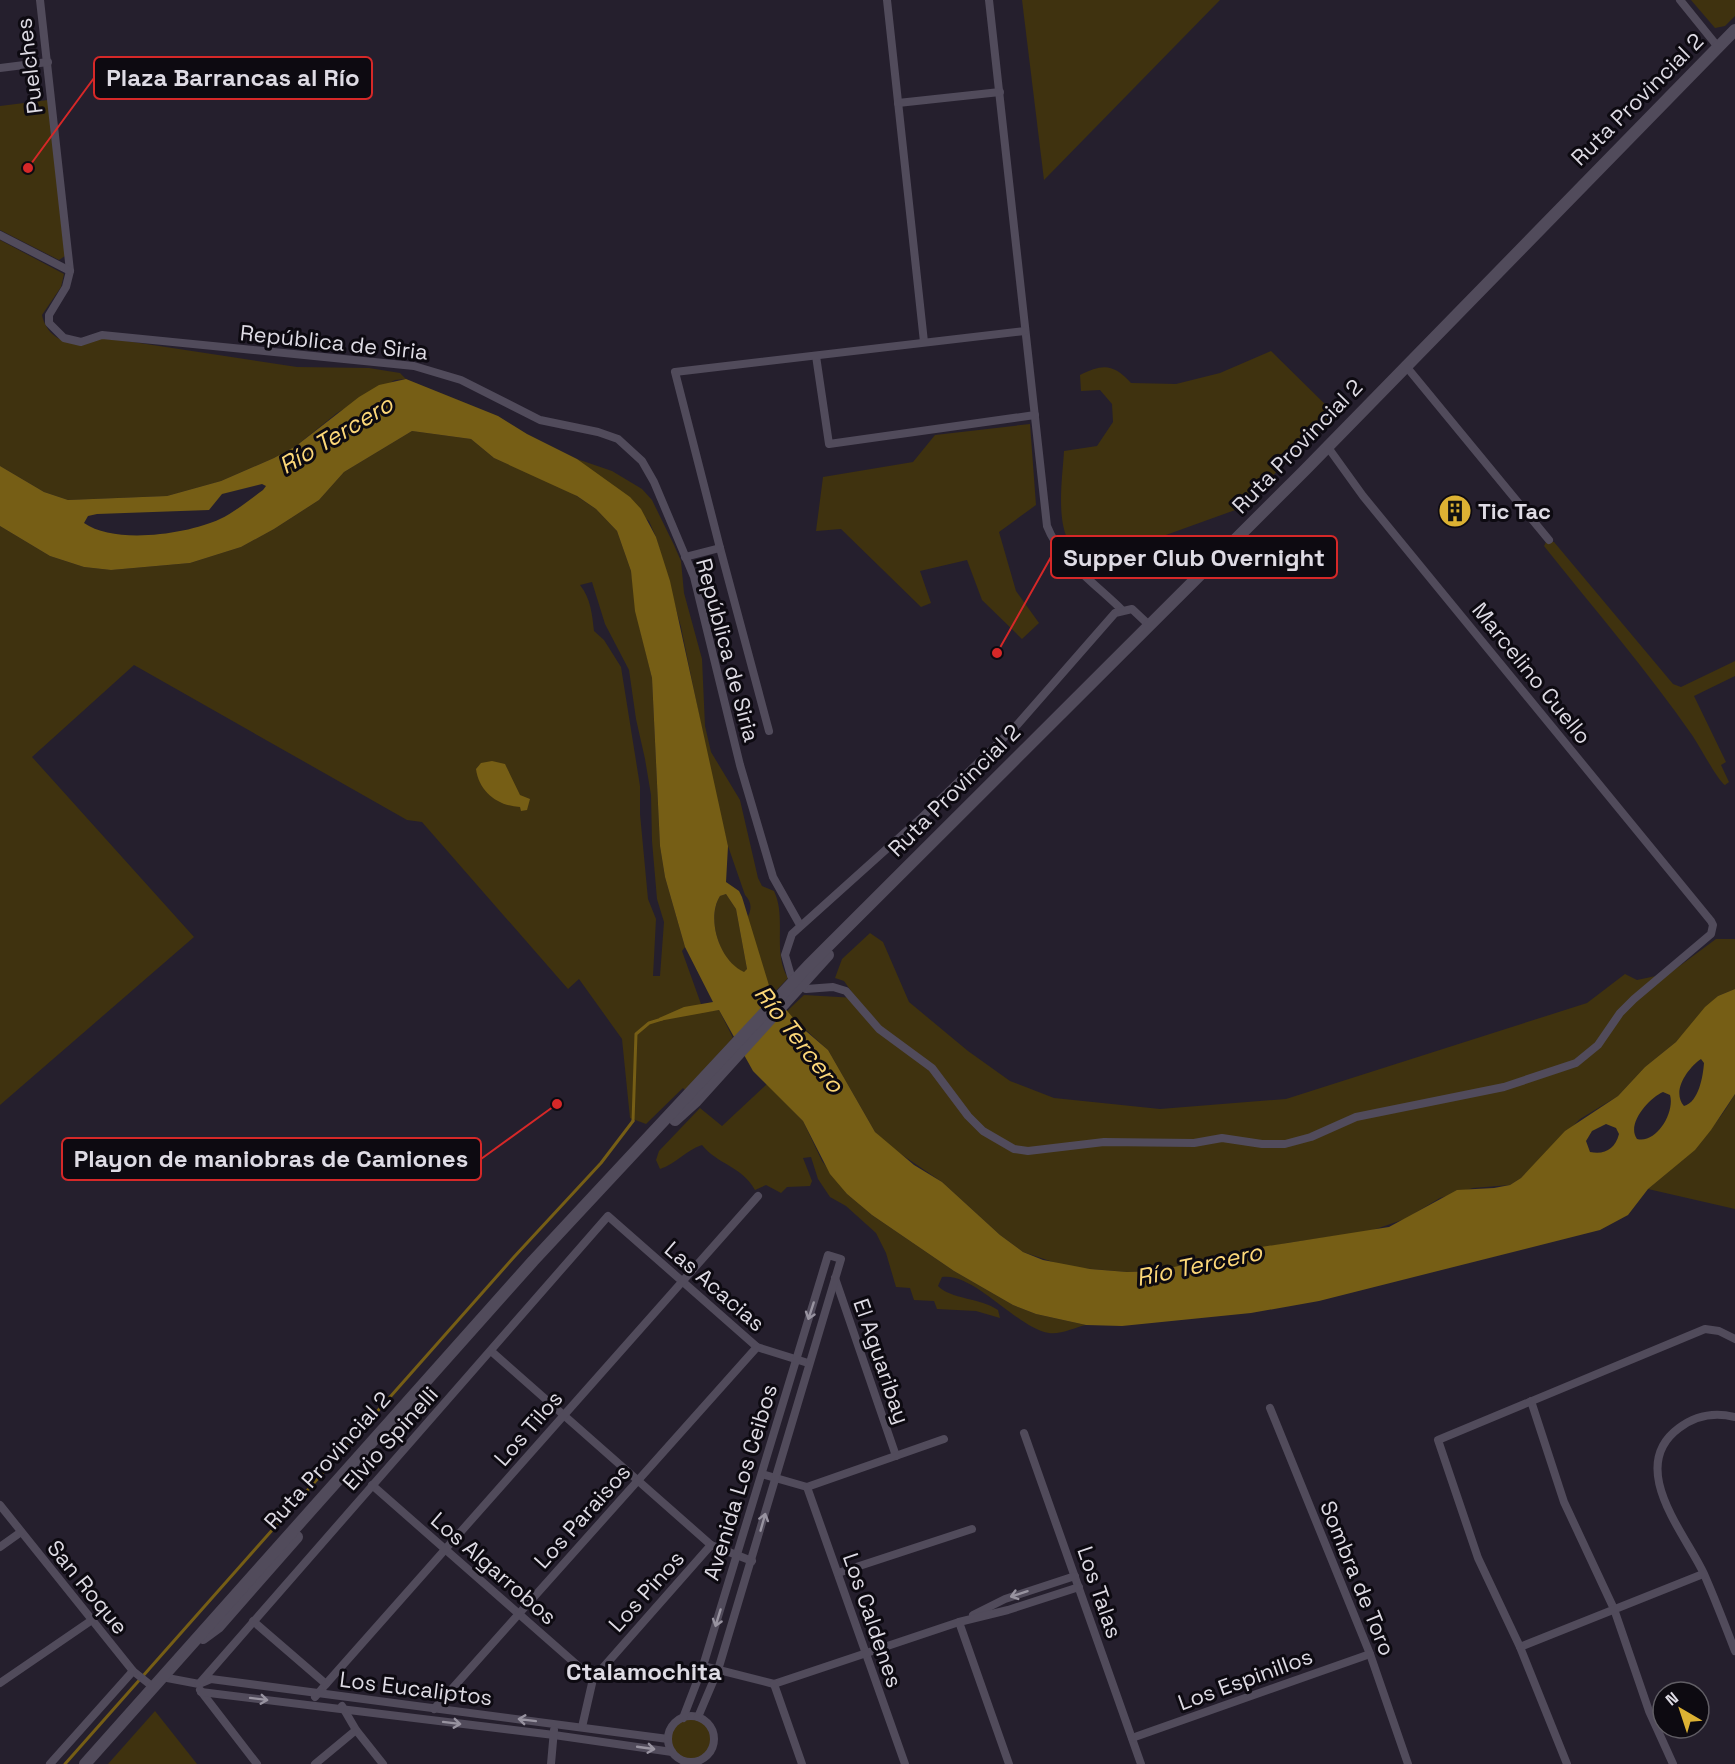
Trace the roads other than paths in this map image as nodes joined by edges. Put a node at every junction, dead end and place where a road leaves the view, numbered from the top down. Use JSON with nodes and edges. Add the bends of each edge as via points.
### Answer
{"nodes":[{"id":1,"x":40,"y":0,"type":"edge"},
{"id":2,"x":887,"y":0,"type":"edge"},
{"id":3,"x":989,"y":0,"type":"edge"},
{"id":4,"x":1680,"y":0,"type":"edge"},
{"id":5,"x":1735,"y":30,"type":"edge"},
{"id":6,"x":1718,"y":47,"type":"junction"},
{"id":7,"x":48,"y":62,"type":"junction"},
{"id":8,"x":0,"y":68,"type":"edge"},
{"id":9,"x":1000,"y":92,"type":"junction"},
{"id":10,"x":898,"y":103,"type":"junction"},
{"id":11,"x":0,"y":235,"type":"edge"},
{"id":12,"x":70,"y":271,"type":"junction"},
{"id":13,"x":1025,"y":331,"type":"junction"},
{"id":14,"x":924,"y":342,"type":"junction"},
{"id":15,"x":816,"y":356,"type":"junction"},
{"id":16,"x":1405,"y":365,"type":"junction"},
{"id":17,"x":1035,"y":415,"type":"junction"},
{"id":18,"x":1328,"y":447,"type":"junction"},
{"id":19,"x":1549,"y":540,"type":"dead end"},
{"id":20,"x":720,"y":548,"type":"junction"},
{"id":21,"x":685,"y":557,"type":"junction"},
{"id":22,"x":1122,"y":610,"type":"junction"},
{"id":23,"x":1149,"y":625,"type":"junction"},
{"id":24,"x":769,"y":731,"type":"dead end"},
{"id":25,"x":800,"y":925,"type":"junction"},
{"id":26,"x":791,"y":976,"type":"dead end"},
{"id":27,"x":806,"y":989,"type":"dead end"},
{"id":28,"x":758,"y":1196,"type":"dead end"},
{"id":29,"x":608,"y":1216,"type":"joint"},
{"id":30,"x":835,"y":1278,"type":"junction"},
{"id":31,"x":682,"y":1280,"type":"junction"},
{"id":32,"x":1735,"y":1339,"type":"edge"},
{"id":33,"x":757,"y":1347,"type":"junction"},
{"id":34,"x":491,"y":1351,"type":"junction"},
{"id":35,"x":795,"y":1361,"type":"junction"},
{"id":36,"x":808,"y":1363,"type":"junction"},
{"id":37,"x":1530,"y":1401,"type":"junction"},
{"id":38,"x":1270,"y":1408,"type":"dead end"},
{"id":39,"x":564,"y":1414,"type":"junction"},
{"id":40,"x":1735,"y":1417,"type":"edge"},
{"id":41,"x":1024,"y":1433,"type":"dead end"},
{"id":42,"x":944,"y":1439,"type":"dead end"},
{"id":43,"x":896,"y":1456,"type":"junction"},
{"id":44,"x":762,"y":1474,"type":"junction"},
{"id":45,"x":775,"y":1478,"type":"junction"},
{"id":46,"x":638,"y":1479,"type":"junction"},
{"id":47,"x":372,"y":1485,"type":"junction"},
{"id":48,"x":807,"y":1487,"type":"junction"},
{"id":49,"x":0,"y":1506,"type":"edge"},
{"id":50,"x":972,"y":1529,"type":"dead end"},
{"id":51,"x":21,"y":1532,"type":"junction"},
{"id":52,"x":711,"y":1545,"type":"junction"},
{"id":53,"x":0,"y":1546,"type":"edge"},
{"id":54,"x":446,"y":1549,"type":"junction"},
{"id":55,"x":737,"y":1556,"type":"junction"},
{"id":56,"x":752,"y":1561,"type":"junction"},
{"id":57,"x":838,"y":1573,"type":"junction"},
{"id":58,"x":1703,"y":1574,"type":"junction"},
{"id":59,"x":1075,"y":1576,"type":"junction"},
{"id":60,"x":1078,"y":1587,"type":"junction"},
{"id":61,"x":1614,"y":1609,"type":"junction"},
{"id":62,"x":519,"y":1614,"type":"junction"},
{"id":63,"x":92,"y":1620,"type":"junction"},
{"id":64,"x":254,"y":1621,"type":"junction"},
{"id":65,"x":959,"y":1622,"type":"junction"},
{"id":66,"x":1520,"y":1647,"type":"junction"},
{"id":67,"x":1735,"y":1651,"type":"edge"},
{"id":68,"x":866,"y":1653,"type":"junction"},
{"id":69,"x":1370,"y":1654,"type":"junction"},
{"id":70,"x":703,"y":1666,"type":"junction"},
{"id":71,"x":718,"y":1670,"type":"junction"},
{"id":72,"x":133,"y":1671,"type":"junction"},
{"id":73,"x":162,"y":1677,"type":"junction"},
{"id":74,"x":592,"y":1679,"type":"junction"},
{"id":75,"x":0,"y":1683,"type":"edge"},
{"id":76,"x":326,"y":1684,"type":"junction"},
{"id":77,"x":774,"y":1684,"type":"junction"},
{"id":78,"x":153,"y":1687,"type":"junction"},
{"id":79,"x":200,"y":1688,"type":"junction"},
{"id":80,"x":317,"y":1695,"type":"junction"},
{"id":81,"x":335,"y":1696,"type":"junction"},
{"id":82,"x":310,"y":1706,"type":"junction"},
{"id":83,"x":344,"y":1709,"type":"junction"},
{"id":84,"x":434,"y":1709,"type":"junction"},
{"id":85,"x":698,"y":1717,"type":"junction"},
{"id":86,"x":683,"y":1718,"type":"junction"},
{"id":87,"x":555,"y":1723,"type":"junction"},
{"id":88,"x":582,"y":1727,"type":"junction"},
{"id":89,"x":356,"y":1730,"type":"junction"},
{"id":90,"x":554,"y":1735,"type":"junction"},
{"id":91,"x":1132,"y":1738,"type":"junction"},
{"id":92,"x":668,"y":1739,"type":"junction"},
{"id":93,"x":672,"y":1752,"type":"junction"},
{"id":94,"x":681,"y":1762,"type":"edge"},
{"id":95,"x":697,"y":1763,"type":"edge"},
{"id":96,"x":50,"y":1764,"type":"edge"},
{"id":97,"x":85,"y":1764,"type":"edge"},
{"id":98,"x":257,"y":1764,"type":"edge"},
{"id":99,"x":315,"y":1764,"type":"edge"},
{"id":100,"x":383,"y":1764,"type":"edge"},
{"id":101,"x":550,"y":1764,"type":"edge"},
{"id":102,"x":802,"y":1764,"type":"edge"},
{"id":103,"x":905,"y":1764,"type":"edge"},
{"id":104,"x":1009,"y":1764,"type":"edge"},
{"id":105,"x":1141,"y":1764,"type":"edge"},
{"id":106,"x":1408,"y":1764,"type":"edge"},
{"id":107,"x":1567,"y":1764,"type":"edge"},
{"id":108,"x":1673,"y":1764,"type":"edge"}],
"edges":[{"from":1,"to":7,"type":"street","name":"Puelches"},
{"from":2,"to":10,"type":"street"},
{"from":3,"to":9,"type":"street"},
{"from":4,"to":6,"type":"street"},
{"from":5,"to":6,"type":"main road","name":"Ruta Provincial 2"},
{"from":6,"to":16,"type":"main road","name":"Ruta Provincial 2"},
{"from":7,"to":8,"type":"street"},
{"from":7,"to":12,"type":"street","name":"Puelches"},
{"from":9,"to":10,"type":"street"},
{"from":9,"to":13,"type":"street"},
{"from":10,"to":14,"type":"street"},
{"from":11,"to":12,"type":"street"},
{"from":12,"to":21,"type":"street","name":"República de Siria","via":[[66,287],[49,315],[49,323],[64,338],[81,342],[102,334],[414,366],[461,380],[540,420],[618,439],[642,461],[654,482]]},
{"from":13,"to":14,"type":"street"},
{"from":13,"to":17,"type":"street"},
{"from":14,"to":15,"type":"street"},
{"from":15,"to":17,"type":"street","via":[[829,444]]},
{"from":15,"to":20,"type":"street","via":[[675,372]]},
{"from":16,"to":18,"type":"main road","name":"Ruta Provincial 2"},
{"from":16,"to":19,"type":"street"},
{"from":17,"to":22,"type":"street","via":[[1047,526],[1052,539]]},
{"from":18,"to":23,"type":"main road","name":"Ruta Provincial 2"},
{"from":18,"to":27,"type":"street","name":"Marcelino Cuello","via":[[1363,496],[1711,921],[1711,934],[1634,999],[1599,1045],[1576,1063],[1504,1087],[1356,1117],[1285,1144],[1222,1138],[1194,1143],[1104,1142],[1041,1150],[1014,1149],[983,1131],[932,1068],[879,1029],[846,991],[833,987]]},
{"from":20,"to":21,"type":"street"},
{"from":20,"to":24,"type":"street"},
{"from":21,"to":25,"type":"street","name":"República de Siria","via":[[694,577],[740,765],[773,877]]},
{"from":22,"to":23,"type":"street","via":[[1132,609]]},
{"from":22,"to":25,"type":"street","via":[[1108,620],[1017,725],[920,819]]},
{"from":23,"to":73,"type":"main road","name":"Ruta Provincial 2","via":[[860,914],[692,1098],[602,1187]]},
{"from":25,"to":26,"type":"street","via":[[786,946],[785,963]]},
{"from":28,"to":31,"type":"street","name":"Los Tilos"},
{"from":29,"to":31,"type":"street","name":"Las Acacias"},
{"from":29,"to":34,"type":"street","name":"Elvio Spinelli"},
{"from":30,"to":35,"type":"street","name":"Avenida Los Ceibos","one_way":true,"via":[[841,1259],[828,1256]]},
{"from":30,"to":36,"type":"street","name":"Avenida Los Ceibos"},
{"from":30,"to":43,"type":"street","name":"El Aguaribay"},
{"from":31,"to":33,"type":"street","name":"Las Acacias"},
{"from":31,"to":39,"type":"street","name":"Los Tilos"},
{"from":32,"to":37,"type":"street","via":[[1706,1329]]},
{"from":33,"to":35,"type":"street","name":"Las Acacias"},
{"from":33,"to":46,"type":"street","name":"Los Paraisos"},
{"from":34,"to":39,"type":"street"},
{"from":34,"to":47,"type":"street","name":"Elvio Spinelli"},
{"from":35,"to":36,"type":"street","name":"Las Acacias"},
{"from":35,"to":44,"type":"street","name":"Avenida Los Ceibos"},
{"from":36,"to":45,"type":"street","name":"Avenida Los Ceibos"},
{"from":37,"to":61,"type":"street","via":[[1564,1502]]},
{"from":37,"to":66,"type":"street","via":[[1438,1440],[1478,1558]]},
{"from":38,"to":69,"type":"street","name":"Sombra de Toro"},
{"from":39,"to":46,"type":"street"},
{"from":39,"to":54,"type":"street","name":"Los Tilos"},
{"from":40,"to":58,"type":"street","via":[[1712,1414],[1688,1421],[1667,1440],[1658,1464],[1663,1500]]},
{"from":41,"to":59,"type":"street","name":"Los Talas"},
{"from":42,"to":43,"type":"street"},
{"from":43,"to":48,"type":"street"},
{"from":44,"to":45,"type":"street"},
{"from":44,"to":55,"type":"street","name":"Avenida Los Ceibos"},
{"from":45,"to":48,"type":"street"},
{"from":56,"to":45,"type":"street","name":"Avenida Los Ceibos","one_way":true},
{"from":46,"to":52,"type":"street"},
{"from":46,"to":62,"type":"street","name":"Los Paraisos"},
{"from":47,"to":54,"type":"street","name":"Los Algarrobos"},
{"from":47,"to":64,"type":"street","name":"Elvio Spinelli"},
{"from":48,"to":57,"type":"street","name":"Los Caldenes"},
{"from":49,"to":51,"type":"street","name":"San Roque"},
{"from":50,"to":57,"type":"street"},
{"from":51,"to":53,"type":"street"},
{"from":51,"to":63,"type":"street","name":"San Roque"},
{"from":52,"to":55,"type":"street"},
{"from":52,"to":74,"type":"street","name":"Los Pinos"},
{"from":54,"to":62,"type":"street","name":"Los Algarrobos"},
{"from":54,"to":76,"type":"street","name":"Los Tilos"},
{"from":55,"to":56,"type":"street"},
{"from":55,"to":70,"type":"street","name":"Avenida Los Ceibos","one_way":true},
{"from":56,"to":71,"type":"street","name":"Avenida Los Ceibos"},
{"from":57,"to":68,"type":"street","name":"Los Caldenes"},
{"from":58,"to":61,"type":"street"},
{"from":58,"to":67,"type":"street"},
{"from":59,"to":60,"type":"street","name":"Los Talas"},
{"from":59,"to":65,"type":"street","one_way":true,"via":[[1005,1599]]},
{"from":60,"to":65,"type":"street"},
{"from":60,"to":91,"type":"street","name":"Los Talas"},
{"from":61,"to":66,"type":"street"},
{"from":61,"to":108,"type":"street","via":[[1649,1711]]},
{"from":62,"to":74,"type":"street","name":"Los Algarrobos"},
{"from":62,"to":84,"type":"street","name":"Los Paraisos"},
{"from":63,"to":72,"type":"street","name":"San Roque"},
{"from":63,"to":75,"type":"street"},
{"from":64,"to":76,"type":"street"},
{"from":64,"to":79,"type":"street","name":"Elvio Spinelli"},
{"from":65,"to":68,"type":"street"},
{"from":65,"to":104,"type":"street"},
{"from":66,"to":107,"type":"street"},
{"from":68,"to":77,"type":"street"},
{"from":68,"to":103,"type":"street","name":"Los Caldenes"},
{"from":69,"to":91,"type":"street","name":"Los Espinillos"},
{"from":69,"to":106,"type":"street","name":"Sombra de Toro"},
{"from":70,"to":71,"type":"street"},
{"from":70,"to":86,"type":"street","name":"Avenida Los Ceibos"},
{"from":71,"to":77,"type":"street"},
{"from":71,"to":85,"type":"street","name":"Avenida Los Ceibos"},
{"from":72,"to":78,"type":"street","name":"San Roque"},
{"from":72,"to":96,"type":"street"},
{"from":73,"to":78,"type":"main road","name":"Ruta Provincial 2"},
{"from":73,"to":79,"type":"street","name":"Los Eucaliptos"},
{"from":74,"to":88,"type":"street","name":"Los Pinos"},
{"from":76,"to":80,"type":"street","name":"Los Tilos"},
{"from":77,"to":102,"type":"street"},
{"from":78,"to":97,"type":"main road","name":"Ruta Provincial 2"},
{"from":79,"to":80,"type":"street","name":"Los Eucaliptos","via":[[211,1679]]},
{"from":79,"to":82,"type":"street","name":"Los Eucaliptos","one_way":true},
{"from":79,"to":98,"type":"street"},
{"from":80,"to":81,"type":"street","name":"Los Eucaliptos"},
{"from":80,"to":82,"type":"street","name":"Los Tilos"},
{"from":81,"to":83,"type":"street"},
{"from":81,"to":84,"type":"street","name":"Los Eucaliptos"},
{"from":82,"to":83,"type":"street","name":"Los Eucaliptos"},
{"from":83,"to":89,"type":"street"},
{"from":83,"to":90,"type":"street","name":"Los Eucaliptos","one_way":true},
{"from":87,"to":84,"type":"street","name":"Los Eucaliptos","one_way":true},
{"from":85,"to":86,"type":"street"},
{"from":85,"to":95,"type":"street","via":[[709,1724],[714,1736],[708,1755]]},
{"from":86,"to":92,"type":"street","via":[[672,1726]]},
{"from":87,"to":88,"type":"street","name":"Los Eucaliptos"},
{"from":87,"to":90,"type":"street"},
{"from":88,"to":92,"type":"street","name":"Los Eucaliptos"},
{"from":89,"to":99,"type":"street"},
{"from":89,"to":100,"type":"street"},
{"from":90,"to":93,"type":"street","name":"Los Eucaliptos","one_way":true},
{"from":90,"to":101,"type":"street"},
{"from":91,"to":105,"type":"street","name":"Los Talas"},
{"from":92,"to":93,"type":"street"},
{"from":93,"to":94,"type":"street"},
{"from":94,"to":95,"type":"street"}]}
